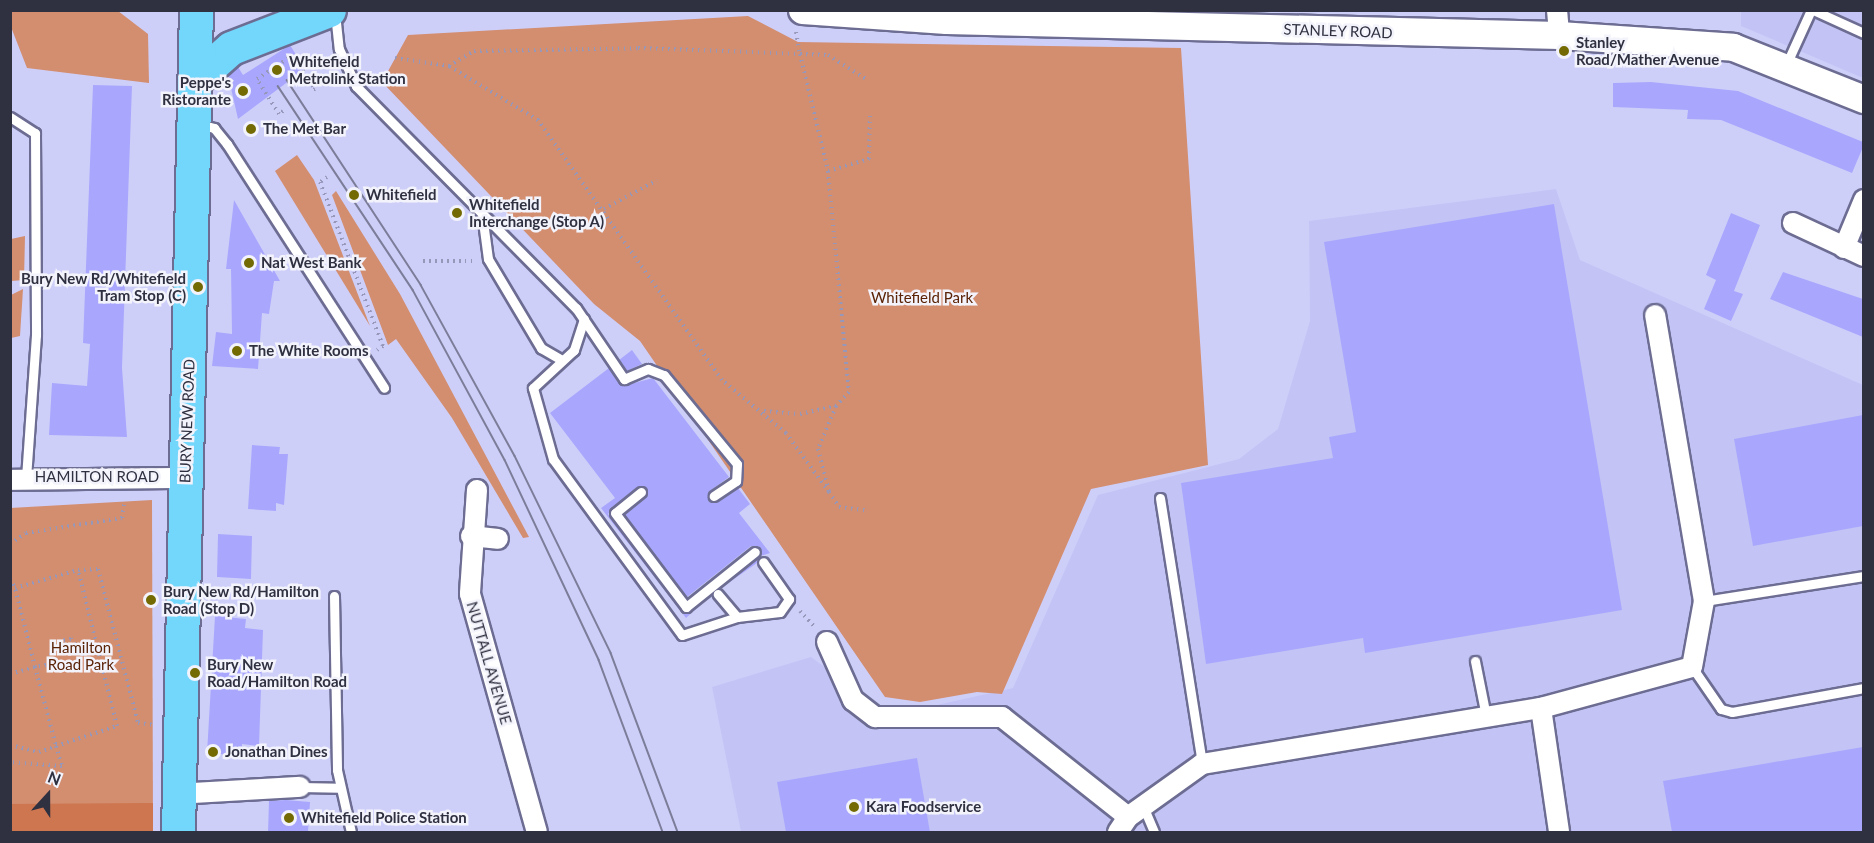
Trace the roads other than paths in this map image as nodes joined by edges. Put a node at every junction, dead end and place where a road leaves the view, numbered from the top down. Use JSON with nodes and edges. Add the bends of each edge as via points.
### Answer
{"nodes":[{"id":1,"x":196,"y":10,"type":"edge"},
{"id":2,"x":329,"y":10,"type":"edge"},
{"id":3,"x":335,"y":10,"type":"edge"},
{"id":4,"x":1812,"y":10,"type":"edge"},
{"id":5,"x":830,"y":13,"type":"edge"},
{"id":6,"x":798,"y":16,"type":"edge"},
{"id":7,"x":1026,"y":16,"type":"edge"},
{"id":8,"x":1263,"y":19,"type":"edge"},
{"id":9,"x":1558,"y":23,"type":"edge"},
{"id":10,"x":1863,"y":33,"type":"edge"},
{"id":11,"x":1786,"y":65,"type":"junction"},
{"id":12,"x":196,"y":78,"type":"junction"},
{"id":13,"x":1863,"y":99,"type":"edge"},
{"id":14,"x":10,"y":117,"type":"edge"},
{"id":15,"x":197,"y":123,"type":"junction"},
{"id":16,"x":1863,"y":200,"type":"edge"},
{"id":17,"x":482,"y":214,"type":"junction"},
{"id":18,"x":1793,"y":223,"type":"dead end"},
{"id":19,"x":1844,"y":248,"type":"junction"},
{"id":20,"x":1863,"y":256,"type":"edge"},
{"id":21,"x":1655,"y":315,"type":"dead end"},
{"id":22,"x":584,"y":319,"type":"junction"},
{"id":23,"x":562,"y":360,"type":"junction"},
{"id":24,"x":384,"y":388,"type":"dead end"},
{"id":25,"x":185,"y":478,"type":"junction"},
{"id":26,"x":18,"y":479,"type":"edge"},
{"id":27,"x":477,"y":490,"type":"dead end"},
{"id":28,"x":640,"y":492,"type":"dead end"},
{"id":29,"x":714,"y":496,"type":"dead end"},
{"id":30,"x":1160,"y":498,"type":"dead end"},
{"id":31,"x":471,"y":536,"type":"junction"},
{"id":32,"x":498,"y":539,"type":"dead end"},
{"id":33,"x":755,"y":552,"type":"dead end"},
{"id":34,"x":763,"y":562,"type":"dead end"},
{"id":35,"x":1863,"y":576,"type":"edge"},
{"id":36,"x":718,"y":594,"type":"dead end"},
{"id":37,"x":334,"y":596,"type":"dead end"},
{"id":38,"x":1704,"y":601,"type":"junction"},
{"id":39,"x":737,"y":617,"type":"junction"},
{"id":40,"x":827,"y":642,"type":"road end"},
{"id":41,"x":1476,"y":661,"type":"dead end"},
{"id":42,"x":1692,"y":667,"type":"junction"},
{"id":43,"x":1863,"y":688,"type":"edge"},
{"id":44,"x":1541,"y":708,"type":"junction"},
{"id":45,"x":1486,"y":716,"type":"junction"},
{"id":46,"x":1202,"y":764,"type":"junction"},
{"id":47,"x":300,"y":786,"type":"joint"},
{"id":48,"x":339,"y":788,"type":"junction"},
{"id":49,"x":177,"y":794,"type":"junction"},
{"id":50,"x":1130,"y":818,"type":"edge"},
{"id":51,"x":177,"y":832,"type":"edge"},
{"id":52,"x":351,"y":832,"type":"edge"},
{"id":53,"x":537,"y":832,"type":"edge"},
{"id":54,"x":1154,"y":832,"type":"edge"},
{"id":55,"x":1558,"y":832,"type":"edge"}],
"edges":[{"from":1,"to":12,"type":"highway","name":"BURY NEW ROAD"},
{"from":2,"to":12,"type":"highway","via":[[231,48]]},
{"from":3,"to":17,"type":"lane","via":[[339,49],[356,86]]},
{"from":4,"to":10,"type":"lane"},
{"from":4,"to":11,"type":"lane"},
{"from":5,"to":6,"type":"street","name":"STANLEY ROAD"},
{"from":5,"to":7,"type":"street","name":"STANLEY ROAD"},
{"from":7,"to":8,"type":"street","name":"STANLEY ROAD"},
{"from":8,"to":9,"type":"street","name":"STANLEY ROAD"},
{"from":9,"to":11,"type":"street","name":"STANLEY ROAD","via":[[1733,47]]},
{"from":11,"to":13,"type":"street","name":"STANLEY ROAD"},
{"from":12,"to":15,"type":"highway","name":"BURY NEW ROAD"},
{"from":14,"to":26,"type":"lane","via":[[35,133],[36,335]]},
{"from":15,"to":24,"type":"lane","via":[[213,128],[227,144]]},
{"from":15,"to":25,"type":"highway","name":"BURY NEW ROAD"},
{"from":16,"to":19,"type":"street"},
{"from":17,"to":22,"type":"lane"},
{"from":17,"to":23,"type":"lane","via":[[488,259],[541,348]]},
{"from":18,"to":19,"type":"street"},
{"from":19,"to":20,"type":"street"},
{"from":21,"to":38,"type":"street"},
{"from":22,"to":23,"type":"lane","via":[[574,350]]},
{"from":22,"to":29,"type":"lane","via":[[624,379],[648,369],[664,375],[737,464],[736,481]]},
{"from":23,"to":39,"type":"lane","via":[[533,388],[553,459],[682,635]]},
{"from":25,"to":26,"type":"street","name":"HAMILTON ROAD"},
{"from":25,"to":49,"type":"highway","name":"BURY NEW ROAD"},
{"from":27,"to":31,"type":"street","name":"NUTTALL AVENUE"},
{"from":28,"to":33,"type":"lane","via":[[615,513],[686,607]]},
{"from":30,"to":46,"type":"lane"},
{"from":31,"to":32,"type":"street"},
{"from":31,"to":53,"type":"street","name":"NUTTALL AVENUE","via":[[470,594]]},
{"from":34,"to":39,"type":"lane","via":[[789,599],[780,612]]},
{"from":35,"to":38,"type":"lane"},
{"from":36,"to":39,"type":"lane"},
{"from":37,"to":48,"type":"lane"},
{"from":38,"to":42,"type":"street"},
{"from":40,"to":50,"type":"street","via":[[853,700],[875,717],[1002,717]]},
{"from":41,"to":45,"type":"lane"},
{"from":42,"to":43,"type":"lane","via":[[1721,709],[1732,712]]},
{"from":42,"to":44,"type":"street"},
{"from":44,"to":45,"type":"street"},
{"from":44,"to":55,"type":"street"},
{"from":45,"to":46,"type":"street"},
{"from":46,"to":50,"type":"street"},
{"from":47,"to":48,"type":"lane"},
{"from":47,"to":49,"type":"street"},
{"from":48,"to":52,"type":"lane"},
{"from":49,"to":51,"type":"highway","name":"BURY NEW ROAD"},
{"from":50,"to":54,"type":"lane"}]}
